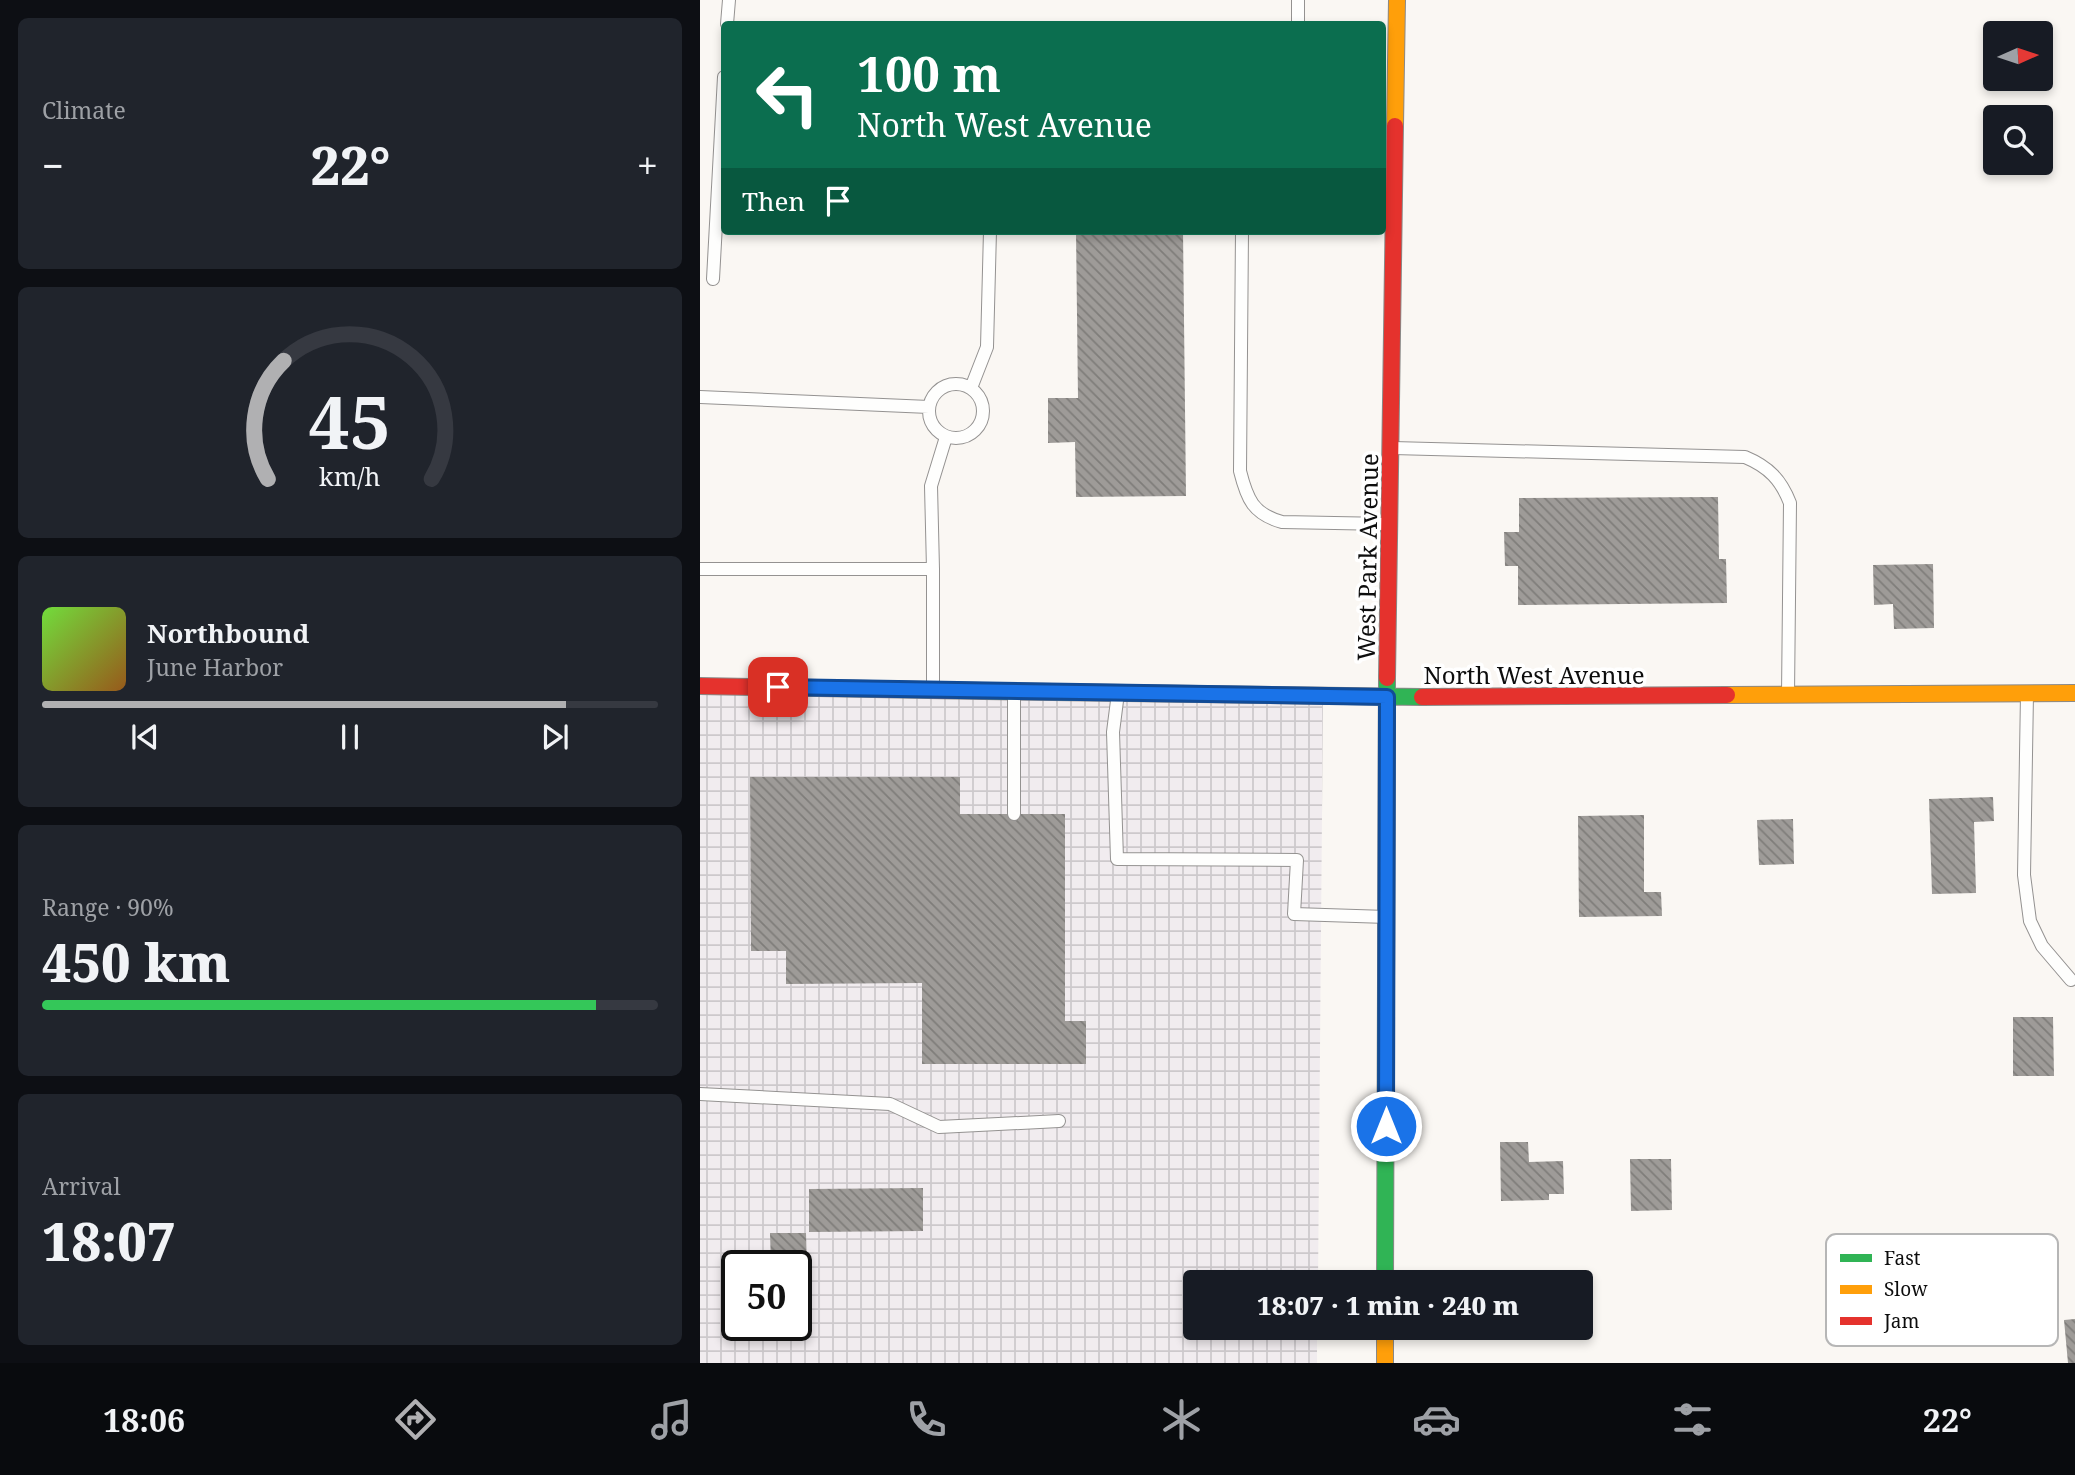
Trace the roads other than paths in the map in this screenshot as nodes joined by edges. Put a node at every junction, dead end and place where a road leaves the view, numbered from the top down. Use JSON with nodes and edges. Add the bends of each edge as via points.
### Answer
{"nodes":[{"id":1,"x":729,"y":0,"type":"edge"},
{"id":2,"x":1298,"y":0,"type":"edge"},
{"id":3,"x":1397,"y":0,"type":"edge"},
{"id":4,"x":727,"y":21,"type":"edge"},
{"id":5,"x":1298,"y":21,"type":"edge"},
{"id":6,"x":1389,"y":49,"type":"edge"},
{"id":7,"x":721,"y":132,"type":"edge"},
{"id":8,"x":1389,"y":171,"type":"edge"},
{"id":9,"x":990,"y":235,"type":"edge"},
{"id":10,"x":1242,"y":235,"type":"edge"},
{"id":11,"x":713,"y":279,"type":"dead end"},
{"id":12,"x":971,"y":388,"type":"junction"},
{"id":13,"x":700,"y":397,"type":"edge"},
{"id":14,"x":929,"y":407,"type":"junction"},
{"id":15,"x":946,"y":437,"type":"junction"},
{"id":16,"x":1392,"y":448,"type":"junction"},
{"id":17,"x":1391,"y":524,"type":"junction"},
{"id":18,"x":700,"y":569,"type":"edge"},
{"id":19,"x":933,"y":569,"type":"junction"},
{"id":20,"x":700,"y":685,"type":"edge"},
{"id":21,"x":933,"y":689,"type":"junction"},
{"id":22,"x":1014,"y":691,"type":"junction"},
{"id":23,"x":1118,"y":693,"type":"junction"},
{"id":24,"x":2075,"y":693,"type":"edge"},
{"id":25,"x":2027,"y":694,"type":"junction"},
{"id":26,"x":1788,"y":695,"type":"junction"},
{"id":27,"x":1387,"y":697,"type":"junction"},
{"id":28,"x":1014,"y":814,"type":"dead end"},
{"id":29,"x":1387,"y":917,"type":"junction"},
{"id":30,"x":2071,"y":979,"type":"dead end"},
{"id":31,"x":700,"y":1094,"type":"edge"},
{"id":32,"x":1059,"y":1121,"type":"dead end"},
{"id":33,"x":1385,"y":1270,"type":"edge"},
{"id":34,"x":1385,"y":1340,"type":"edge"},
{"id":35,"x":1385,"y":1363,"type":"edge"}],
"edges":[{"from":1,"to":4,"type":"lane"},
{"from":2,"to":5,"type":"lane"},
{"from":3,"to":6,"type":"street","name":"West Park Avenue"},
{"from":6,"to":8,"type":"street","name":"West Park Avenue"},
{"from":7,"to":11,"type":"lane"},
{"from":8,"to":16,"type":"street","name":"West Park Avenue"},
{"from":9,"to":12,"type":"lane","via":[[986,347]]},
{"from":10,"to":17,"type":"lane","via":[[1240,471],[1252,507],[1282,522]]},
{"from":12,"to":14,"type":"lane","via":[[945,386]]},
{"from":12,"to":15,"type":"lane","via":[[982,402],[982,420],[972,434]]},
{"from":13,"to":14,"type":"lane"},
{"from":14,"to":15,"type":"lane","via":[[933,425]]},
{"from":15,"to":19,"type":"lane","via":[[931,486]]},
{"from":16,"to":17,"type":"street","name":"West Park Avenue"},
{"from":16,"to":26,"type":"lane","via":[[1745,457],[1764,465],[1777,477],[1790,503]]},
{"from":17,"to":27,"type":"street","name":"West Park Avenue"},
{"from":18,"to":19,"type":"lane"},
{"from":19,"to":21,"type":"lane"},
{"from":20,"to":21,"type":"street","name":"North West Avenue"},
{"from":21,"to":22,"type":"street","name":"North West Avenue"},
{"from":22,"to":23,"type":"street","name":"North West Avenue"},
{"from":22,"to":28,"type":"lane"},
{"from":23,"to":27,"type":"street","name":"North West Avenue"},
{"from":23,"to":29,"type":"lane","via":[[1113,732],[1116,859],[1297,860],[1294,914]]},
{"from":24,"to":25,"type":"street","name":"North West Avenue"},
{"from":25,"to":26,"type":"street","name":"North West Avenue"},
{"from":25,"to":30,"type":"lane","via":[[2024,875],[2030,921],[2042,946]]},
{"from":26,"to":27,"type":"street","name":"North West Avenue"},
{"from":27,"to":29,"type":"street","name":"West Park Avenue"},
{"from":29,"to":33,"type":"street","name":"West Park Avenue"},
{"from":31,"to":32,"type":"lane","via":[[890,1104],[939,1127]]},
{"from":34,"to":35,"type":"street"}]}
